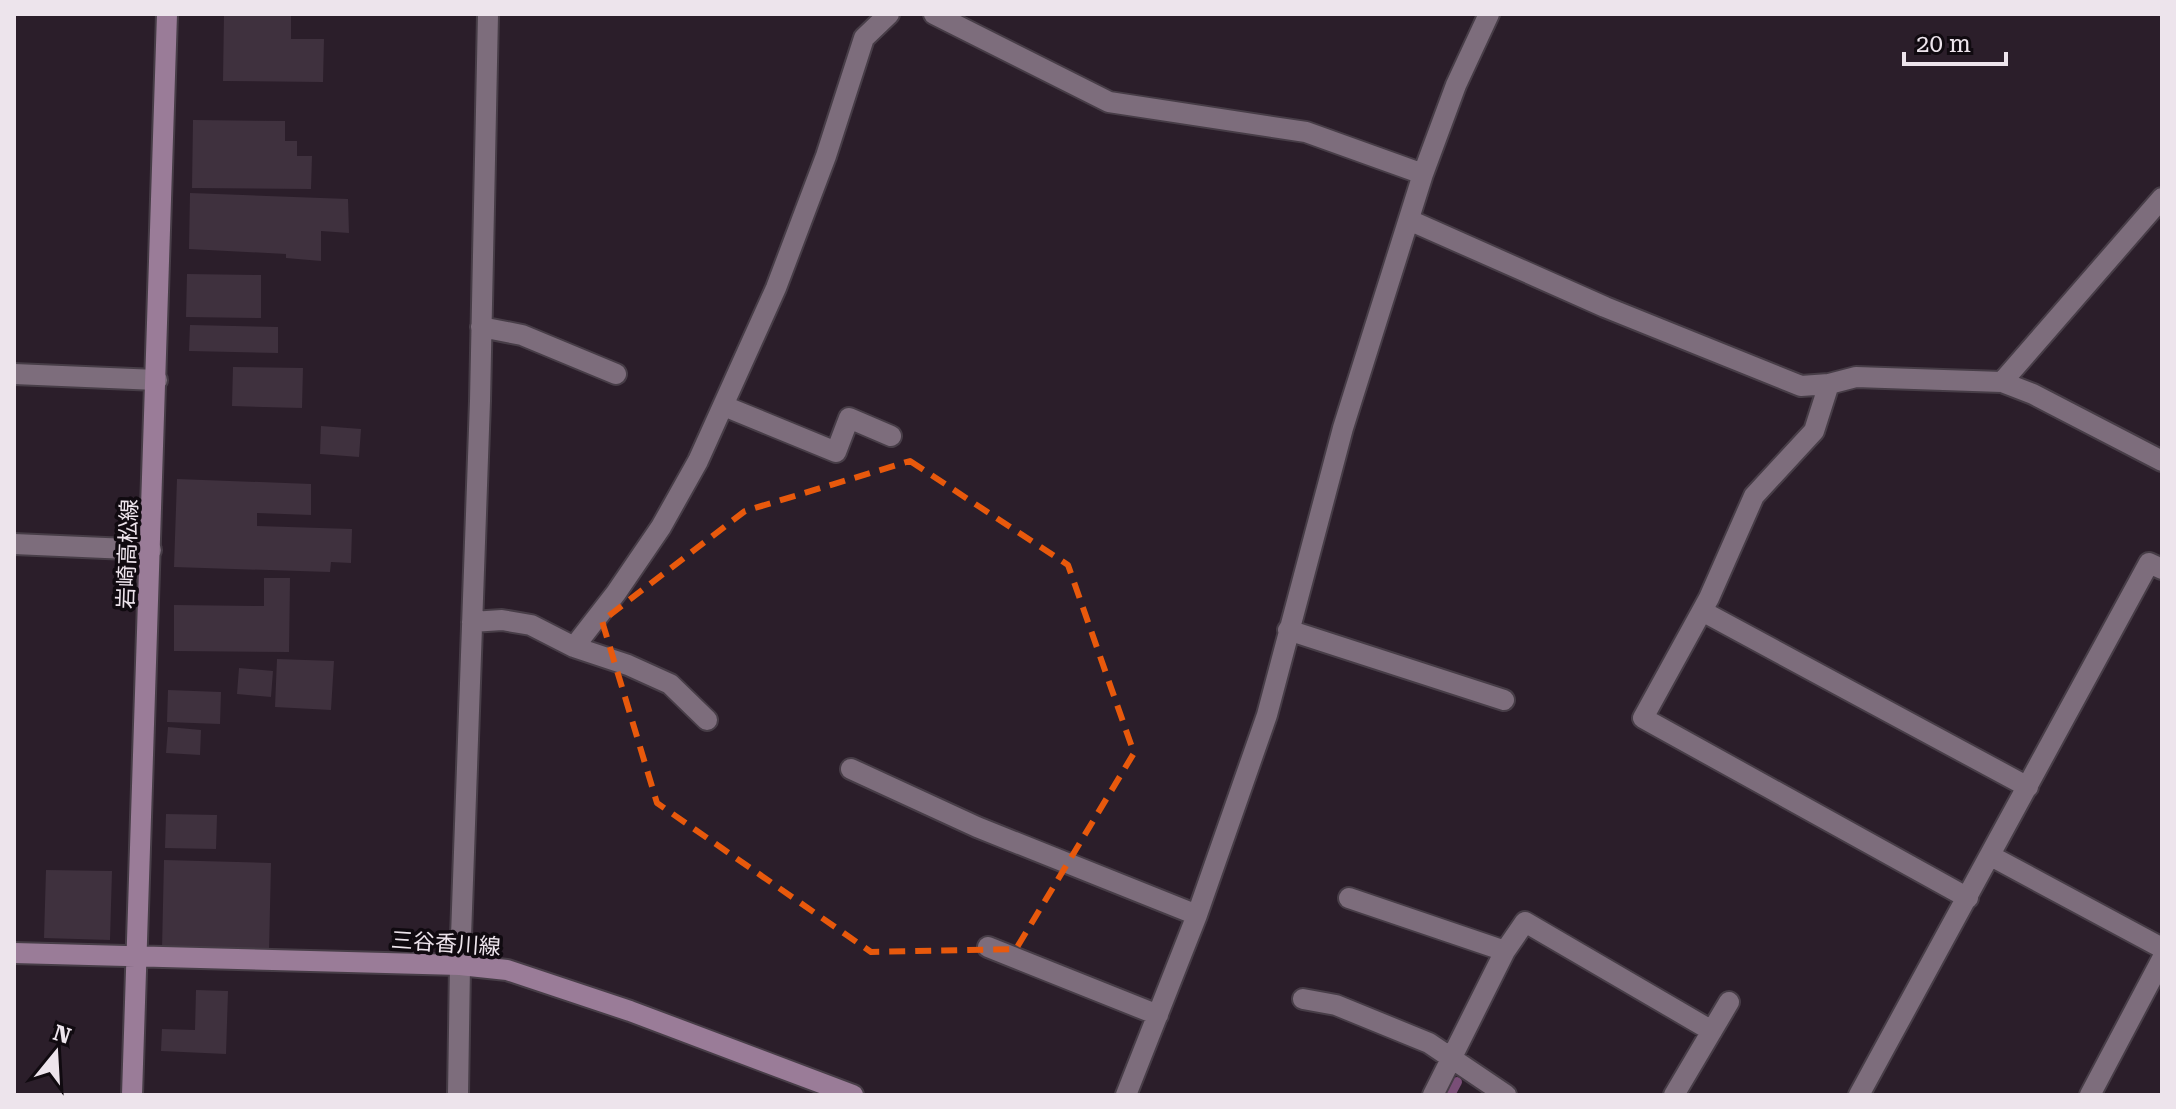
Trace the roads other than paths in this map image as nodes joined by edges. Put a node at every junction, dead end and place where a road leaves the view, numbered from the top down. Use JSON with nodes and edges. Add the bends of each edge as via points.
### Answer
{"nodes":[{"id":1,"x":167,"y":14,"type":"edge"},
{"id":2,"x":488,"y":14,"type":"edge"},
{"id":3,"x":889,"y":14,"type":"edge"},
{"id":4,"x":934,"y":14,"type":"edge"},
{"id":5,"x":1489,"y":14,"type":"edge"},
{"id":6,"x":1423,"y":174,"type":"junction"},
{"id":7,"x":2162,"y":198,"type":"edge"},
{"id":8,"x":1409,"y":220,"type":"junction"},
{"id":9,"x":481,"y":327,"type":"junction"},
{"id":10,"x":14,"y":374,"type":"edge"},
{"id":11,"x":616,"y":374,"type":"dead end"},
{"id":12,"x":157,"y":380,"type":"junction"},
{"id":13,"x":2002,"y":382,"type":"junction"},
{"id":14,"x":1829,"y":384,"type":"junction"},
{"id":15,"x":724,"y":406,"type":"junction"},
{"id":16,"x":891,"y":436,"type":"dead end"},
{"id":17,"x":2162,"y":461,"type":"edge"},
{"id":18,"x":14,"y":544,"type":"edge"},
{"id":19,"x":151,"y":550,"type":"junction"},
{"id":20,"x":2162,"y":569,"type":"edge"},
{"id":21,"x":1702,"y":611,"type":"junction"},
{"id":22,"x":472,"y":622,"type":"junction"},
{"id":23,"x":1288,"y":630,"type":"junction"},
{"id":24,"x":574,"y":647,"type":"junction"},
{"id":25,"x":1504,"y":700,"type":"dead end"},
{"id":26,"x":707,"y":720,"type":"dead end"},
{"id":27,"x":851,"y":769,"type":"dead end"},
{"id":28,"x":2028,"y":787,"type":"junction"},
{"id":29,"x":1991,"y":856,"type":"junction"},
{"id":30,"x":1349,"y":898,"type":"dead end"},
{"id":31,"x":1968,"y":898,"type":"junction"},
{"id":32,"x":1197,"y":915,"type":"junction"},
{"id":33,"x":988,"y":947,"type":"dead end"},
{"id":34,"x":2162,"y":948,"type":"edge"},
{"id":35,"x":1505,"y":951,"type":"junction"},
{"id":36,"x":14,"y":953,"type":"edge"},
{"id":37,"x":136,"y":957,"type":"junction"},
{"id":38,"x":2162,"y":959,"type":"edge"},
{"id":39,"x":460,"y":965,"type":"junction"},
{"id":40,"x":1303,"y":999,"type":"dead end"},
{"id":41,"x":1729,"y":1002,"type":"dead end"},
{"id":42,"x":1158,"y":1015,"type":"junction"},
{"id":43,"x":1712,"y":1031,"type":"junction"},
{"id":44,"x":1451,"y":1058,"type":"junction"},
{"id":45,"x":132,"y":1095,"type":"edge"},
{"id":46,"x":458,"y":1095,"type":"edge"},
{"id":47,"x":853,"y":1095,"type":"edge"},
{"id":48,"x":1126,"y":1095,"type":"edge"},
{"id":49,"x":1433,"y":1095,"type":"edge"},
{"id":50,"x":1506,"y":1095,"type":"edge"},
{"id":51,"x":1674,"y":1095,"type":"edge"},
{"id":52,"x":1859,"y":1095,"type":"edge"},
{"id":53,"x":2090,"y":1095,"type":"edge"}],
"edges":[{"from":1,"to":12,"type":"main road","name":"岩崎高松線"},
{"from":2,"to":9,"type":"street"},
{"from":3,"to":15,"type":"street","via":[[864,38],[776,288]]},
{"from":4,"to":6,"type":"street","via":[[1109,102],[1306,132]]},
{"from":5,"to":6,"type":"street"},
{"from":6,"to":8,"type":"street"},
{"from":7,"to":13,"type":"street"},
{"from":8,"to":14,"type":"street","via":[[1801,386]]},
{"from":8,"to":23,"type":"street","via":[[1343,428]]},
{"from":9,"to":11,"type":"street","via":[[522,335]]},
{"from":9,"to":22,"type":"street"},
{"from":10,"to":12,"type":"street"},
{"from":12,"to":19,"type":"main road","name":"岩崎高松線"},
{"from":13,"to":14,"type":"street","via":[[1856,377]]},
{"from":13,"to":17,"type":"street"},
{"from":14,"to":21,"type":"street","via":[[1814,431],[1754,496]]},
{"from":15,"to":16,"type":"street","via":[[836,452],[849,418]]},
{"from":15,"to":24,"type":"street","via":[[661,527]]},
{"from":18,"to":19,"type":"street"},
{"from":19,"to":37,"type":"main road","name":"岩崎高松線"},
{"from":20,"to":28,"type":"street","via":[[2149,563]]},
{"from":21,"to":28,"type":"street"},
{"from":21,"to":31,"type":"street","via":[[1643,718]]},
{"from":22,"to":24,"type":"street","via":[[531,625]]},
{"from":22,"to":39,"type":"street"},
{"from":23,"to":25,"type":"street"},
{"from":23,"to":32,"type":"street","via":[[1267,715]]},
{"from":24,"to":26,"type":"street","via":[[670,684]]},
{"from":27,"to":32,"type":"street","via":[[977,827]]},
{"from":28,"to":29,"type":"street"},
{"from":29,"to":31,"type":"street"},
{"from":29,"to":34,"type":"street"},
{"from":30,"to":35,"type":"street"},
{"from":31,"to":52,"type":"street"},
{"from":32,"to":42,"type":"street"},
{"from":33,"to":42,"type":"street"},
{"from":35,"to":43,"type":"street","via":[[1525,922]]},
{"from":35,"to":44,"type":"street"},
{"from":36,"to":37,"type":"main road","name":"三谷香川線"},
{"from":37,"to":39,"type":"main road","name":"三谷香川線"},
{"from":37,"to":45,"type":"main road","name":"岩崎高松線"},
{"from":38,"to":53,"type":"street"},
{"from":39,"to":46,"type":"street"},
{"from":39,"to":47,"type":"main road","name":"三谷香川線","via":[[507,970]]},
{"from":40,"to":44,"type":"street","via":[[1372,1019]]},
{"from":41,"to":43,"type":"street"},
{"from":42,"to":48,"type":"street"},
{"from":43,"to":51,"type":"street"},
{"from":44,"to":49,"type":"street"},
{"from":44,"to":50,"type":"street"}]}
